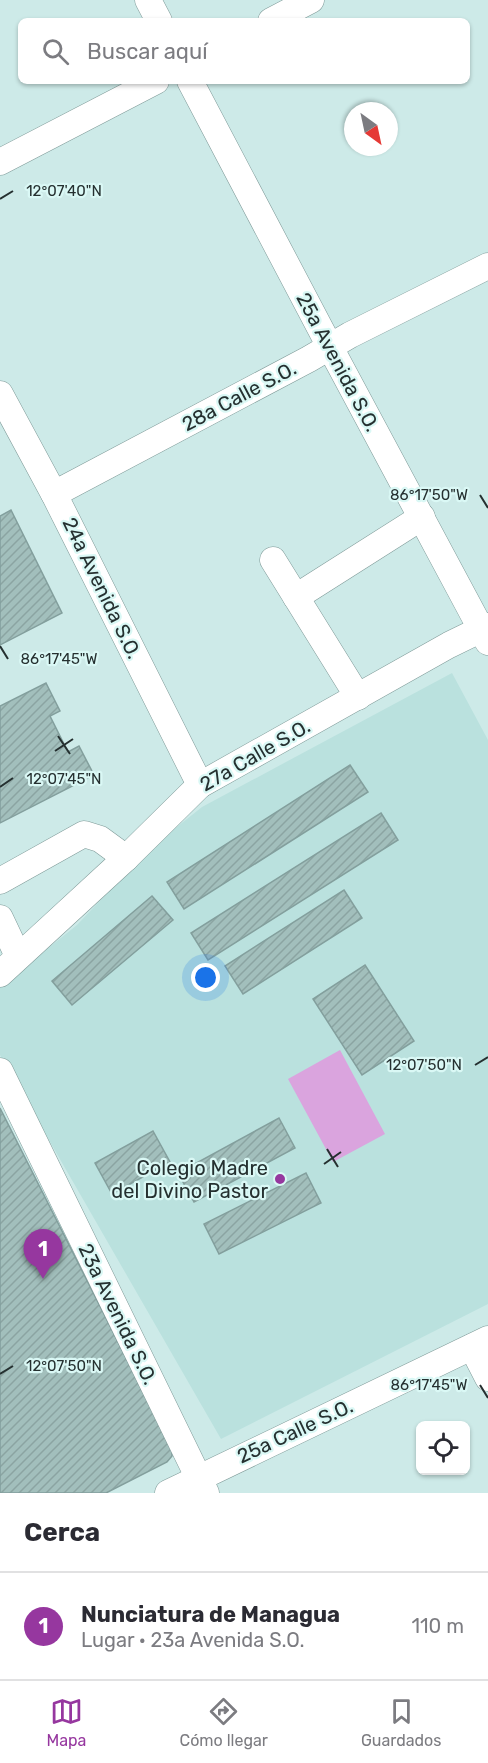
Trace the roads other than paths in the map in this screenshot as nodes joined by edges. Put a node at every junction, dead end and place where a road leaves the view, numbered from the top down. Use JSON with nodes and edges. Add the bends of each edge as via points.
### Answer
{"nodes":[{"id":1,"x":148,"y":0,"type":"edge"},
{"id":2,"x":311,"y":0,"type":"edge"},
{"id":3,"x":157,"y":18,"type":"edge"},
{"id":4,"x":278,"y":18,"type":"edge"},
{"id":5,"x":150,"y":84,"type":"edge"},
{"id":6,"x":192,"y":84,"type":"edge"},
{"id":7,"x":0,"y":162,"type":"edge"},
{"id":8,"x":488,"y":266,"type":"edge"},
{"id":9,"x":330,"y":347,"type":"junction"},
{"id":10,"x":0,"y":394,"type":"edge"},
{"id":11,"x":54,"y":494,"type":"junction"},
{"id":12,"x":422,"y":517,"type":"junction"},
{"id":13,"x":273,"y":560,"type":"dead end"},
{"id":14,"x":296,"y":597,"type":"junction"},
{"id":15,"x":486,"y":632,"type":"edge"},
{"id":16,"x":358,"y":697,"type":"junction"},
{"id":17,"x":200,"y":785,"type":"junction"},
{"id":18,"x":126,"y":858,"type":"junction"},
{"id":19,"x":0,"y":881,"type":"edge"},
{"id":20,"x":0,"y":918,"type":"edge"},
{"id":21,"x":18,"y":956,"type":"junction"},
{"id":22,"x":0,"y":974,"type":"edge"},
{"id":23,"x":0,"y":1071,"type":"edge"},
{"id":24,"x":480,"y":1343,"type":"edge"},
{"id":25,"x":488,"y":1378,"type":"edge"},
{"id":26,"x":202,"y":1485,"type":"edge"},
{"id":27,"x":168,"y":1493,"type":"edge"}],
"edges":[{"from":1,"to":3,"type":"street"},
{"from":2,"to":4,"type":"street"},
{"from":5,"to":7,"type":"street"},
{"from":6,"to":9,"type":"street","name":"25a Avenida S.O."},
{"from":8,"to":9,"type":"street","name":"28a Calle S.O."},
{"from":9,"to":11,"type":"street","name":"28a Calle S.O."},
{"from":9,"to":12,"type":"street","name":"25a Avenida S.O."},
{"from":10,"to":11,"type":"street","name":"24a Avenida S.O."},
{"from":11,"to":17,"type":"street","name":"24a Avenida S.O."},
{"from":12,"to":14,"type":"street"},
{"from":12,"to":15,"type":"street","name":"25a Avenida S.O."},
{"from":13,"to":14,"type":"street"},
{"from":14,"to":16,"type":"street"},
{"from":15,"to":16,"type":"street","name":"27a Calle S.O."},
{"from":16,"to":17,"type":"street","name":"27a Calle S.O."},
{"from":17,"to":18,"type":"street","name":"27a Calle S.O."},
{"from":18,"to":19,"type":"street","via":[[100,838],[84,834]]},
{"from":18,"to":21,"type":"street","name":"27a Calle S.O."},
{"from":20,"to":21,"type":"street"},
{"from":21,"to":22,"type":"street","name":"27a Calle S.O."},
{"from":23,"to":26,"type":"street","name":"23a Avenida S.O."},
{"from":24,"to":25,"type":"street"},
{"from":24,"to":26,"type":"street","name":"25a Calle S.O."},
{"from":26,"to":27,"type":"street","name":"25a Calle S.O."}]}
